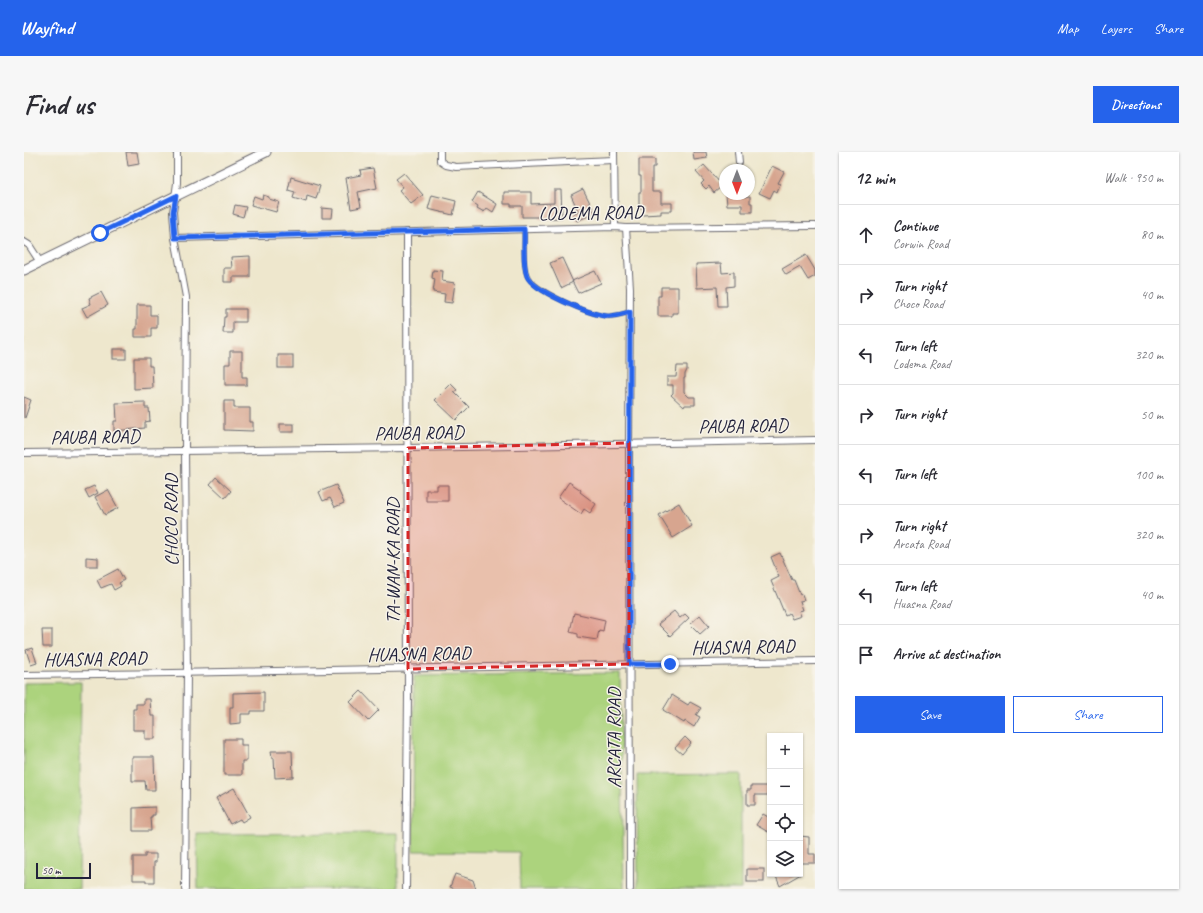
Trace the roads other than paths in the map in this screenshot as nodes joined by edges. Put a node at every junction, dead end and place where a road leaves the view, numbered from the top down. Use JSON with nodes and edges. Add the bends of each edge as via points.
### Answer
{"nodes":[{"id":1,"x":177,"y":152,"type":"edge"},
{"id":2,"x":266,"y":152,"type":"edge"},
{"id":3,"x":440,"y":152,"type":"edge"},
{"id":4,"x":614,"y":152,"type":"edge"},
{"id":5,"x":738,"y":152,"type":"edge"},
{"id":6,"x":614,"y":160,"type":"junction"},
{"id":7,"x":739,"y":162,"type":"dead end"},
{"id":8,"x":176,"y":196,"type":"junction"},
{"id":9,"x":815,"y":226,"type":"edge"},
{"id":10,"x":614,"y":227,"type":"junction"},
{"id":11,"x":626,"y":228,"type":"junction"},
{"id":12,"x":524,"y":229,"type":"junction"},
{"id":13,"x":407,"y":232,"type":"junction"},
{"id":14,"x":175,"y":238,"type":"junction"},
{"id":15,"x":24,"y":242,"type":"edge"},
{"id":16,"x":40,"y":262,"type":"junction"},
{"id":17,"x":24,"y":270,"type":"edge"},
{"id":18,"x":630,"y":312,"type":"junction"},
{"id":19,"x":815,"y":440,"type":"edge"},
{"id":20,"x":629,"y":443,"type":"junction"},
{"id":21,"x":408,"y":448,"type":"junction"},
{"id":22,"x":185,"y":450,"type":"junction"},
{"id":23,"x":24,"y":453,"type":"edge"},
{"id":24,"x":815,"y":661,"type":"edge"},
{"id":25,"x":629,"y":664,"type":"junction"},
{"id":26,"x":408,"y":669,"type":"junction"},
{"id":27,"x":187,"y":673,"type":"junction"},
{"id":28,"x":24,"y":675,"type":"edge"},
{"id":29,"x":185,"y":889,"type":"edge"},
{"id":30,"x":406,"y":889,"type":"edge"},
{"id":31,"x":630,"y":889,"type":"edge"}],
"edges":[{"from":1,"to":8,"type":"street","name":"CHOCO ROAD"},
{"from":2,"to":8,"type":"main road"},
{"from":3,"to":6,"type":"street","via":[[440,161],[456,167]]},
{"from":4,"to":6,"type":"street"},
{"from":5,"to":7,"type":"street"},
{"from":6,"to":10,"type":"street"},
{"from":8,"to":14,"type":"street","name":"CHOCO ROAD","via":[[173,212]]},
{"from":8,"to":16,"type":"main road"},
{"from":9,"to":11,"type":"street","name":"LODEMA ROAD"},
{"from":10,"to":11,"type":"street","name":"LODEMA ROAD"},
{"from":10,"to":12,"type":"street","name":"LODEMA ROAD"},
{"from":11,"to":18,"type":"street","name":"ARCATA ROAD"},
{"from":12,"to":13,"type":"street","name":"LODEMA ROAD"},
{"from":12,"to":18,"type":"lane","via":[[528,279],[578,308],[596,314],[610,316]]},
{"from":13,"to":14,"type":"street","name":"LODEMA ROAD"},
{"from":13,"to":21,"type":"street","name":"TA-WAN-KA ROAD"},
{"from":14,"to":22,"type":"street","name":"CHOCO ROAD","via":[[186,297]]},
{"from":15,"to":16,"type":"street","via":[[29,245]]},
{"from":16,"to":17,"type":"main road"},
{"from":18,"to":20,"type":"street","name":"ARCATA ROAD"},
{"from":19,"to":20,"type":"street","name":"PAUBA ROAD"},
{"from":20,"to":21,"type":"street","name":"PAUBA ROAD"},
{"from":20,"to":25,"type":"street","name":"ARCATA ROAD"},
{"from":21,"to":22,"type":"street","name":"PAUBA ROAD"},
{"from":21,"to":26,"type":"street","name":"TA-WAN-KA ROAD"},
{"from":22,"to":23,"type":"street","name":"PAUBA ROAD"},
{"from":22,"to":27,"type":"street","name":"CHOCO ROAD"},
{"from":24,"to":25,"type":"street","name":"HUASNA ROAD"},
{"from":25,"to":26,"type":"street","name":"HUASNA ROAD"},
{"from":25,"to":31,"type":"street","name":"ARCATA ROAD"},
{"from":26,"to":27,"type":"street","name":"HUASNA ROAD"},
{"from":26,"to":30,"type":"street","name":"TA-WAN-KA ROAD"},
{"from":27,"to":28,"type":"street","name":"HUASNA ROAD"},
{"from":27,"to":29,"type":"street","name":"CHOCO ROAD"}]}
